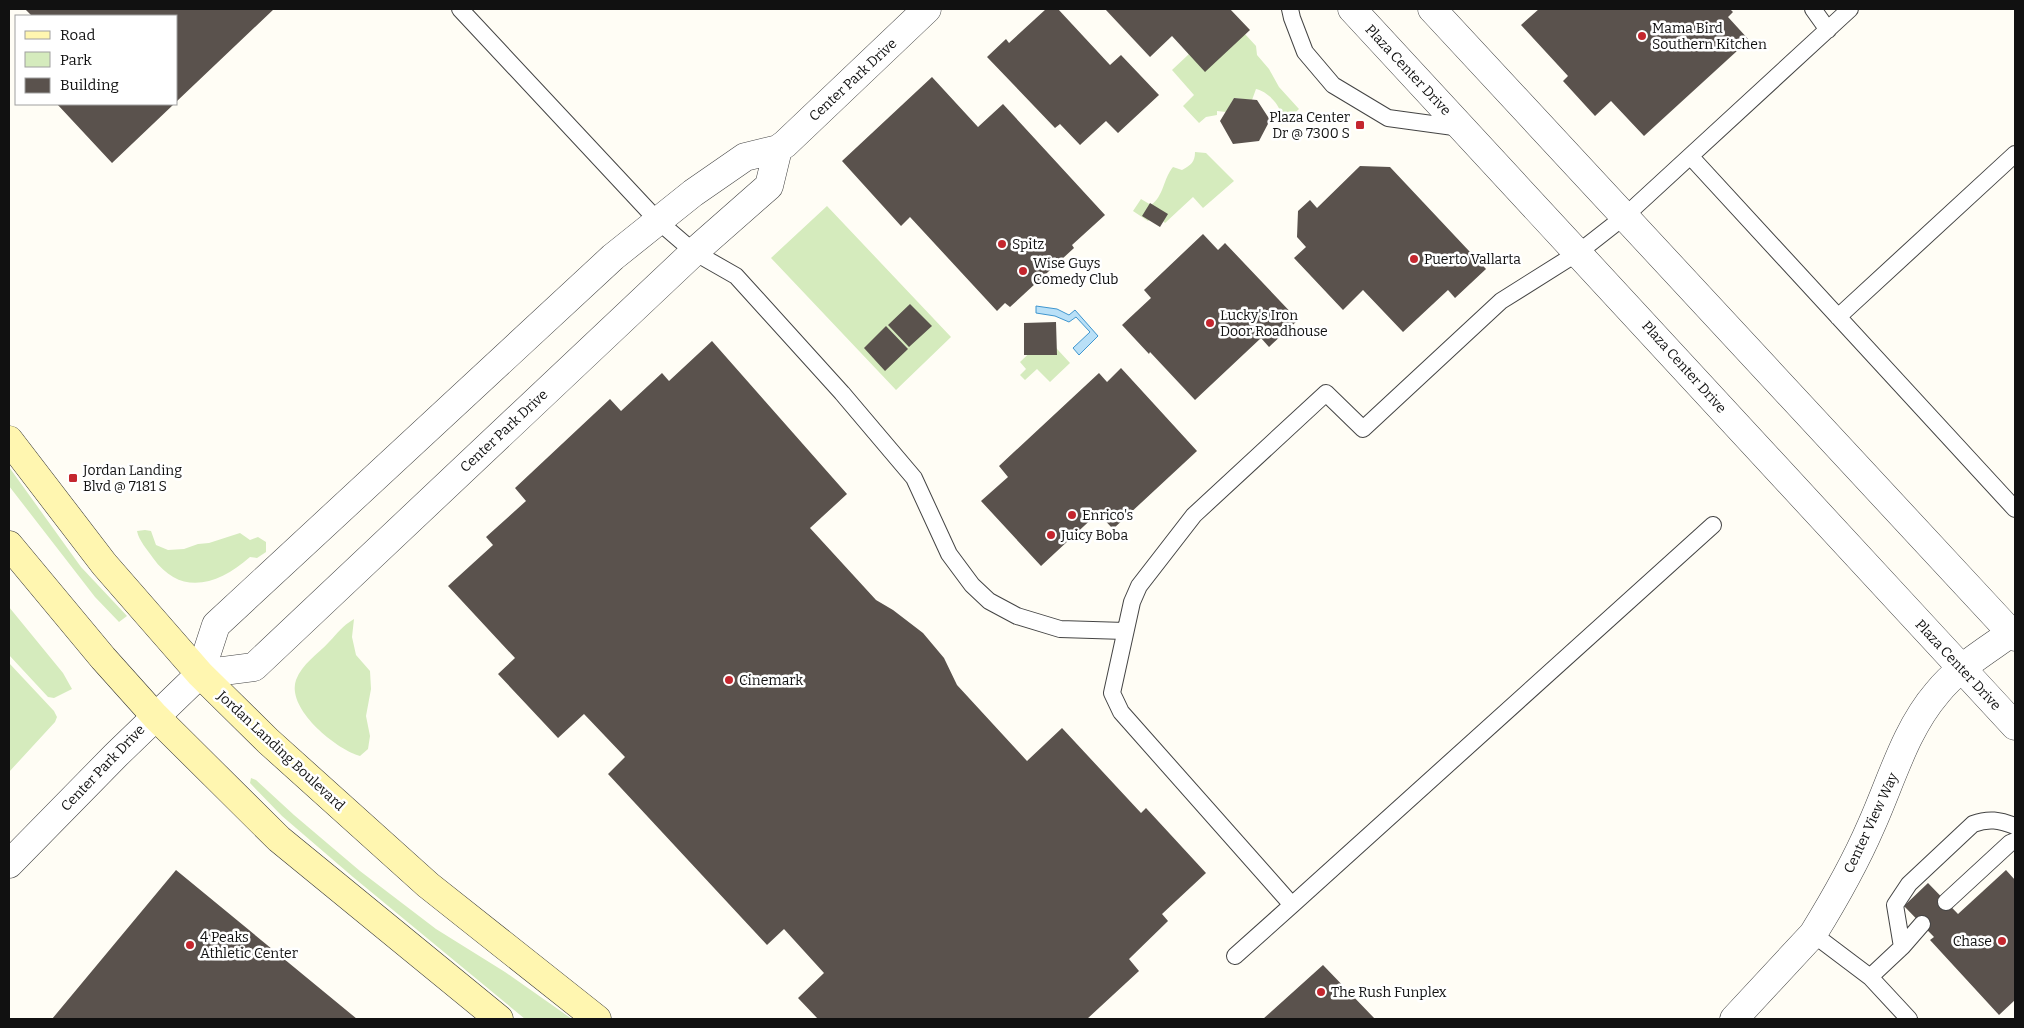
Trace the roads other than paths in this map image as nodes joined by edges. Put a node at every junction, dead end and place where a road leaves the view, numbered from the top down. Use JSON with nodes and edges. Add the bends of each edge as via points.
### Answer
{"nodes":[{"id":1,"x":460,"y":9,"type":"edge"},
{"id":2,"x":928,"y":9,"type":"edge"},
{"id":3,"x":1290,"y":9,"type":"edge"},
{"id":4,"x":1352,"y":9,"type":"edge"},
{"id":5,"x":1432,"y":9,"type":"edge"},
{"id":6,"x":1814,"y":9,"type":"edge"},
{"id":7,"x":1850,"y":9,"type":"edge"},
{"id":8,"x":1828,"y":30,"type":"junction"},
{"id":9,"x":1461,"y":128,"type":"junction"},
{"id":10,"x":778,"y":149,"type":"junction"},
{"id":11,"x":2015,"y":154,"type":"edge"},
{"id":12,"x":1691,"y":157,"type":"junction"},
{"id":13,"x":1625,"y":216,"type":"junction"},
{"id":14,"x":658,"y":221,"type":"junction"},
{"id":15,"x":694,"y":252,"type":"junction"},
{"id":16,"x":1579,"y":252,"type":"junction"},
{"id":17,"x":1838,"y":317,"type":"junction"},
{"id":18,"x":9,"y":440,"type":"edge"},
{"id":19,"x":2015,"y":509,"type":"edge"},
{"id":20,"x":1713,"y":525,"type":"dead end"},
{"id":21,"x":9,"y":545,"type":"edge"},
{"id":22,"x":1126,"y":631,"type":"junction"},
{"id":23,"x":2014,"y":634,"type":"edge"},
{"id":24,"x":1962,"y":668,"type":"junction"},
{"id":25,"x":200,"y":674,"type":"junction"},
{"id":26,"x":155,"y":716,"type":"junction"},
{"id":27,"x":2015,"y":726,"type":"edge"},
{"id":28,"x":2015,"y":826,"type":"edge"},
{"id":29,"x":2015,"y":841,"type":"edge"},
{"id":30,"x":9,"y":864,"type":"edge"},
{"id":31,"x":1946,"y":902,"type":"dead end"},
{"id":32,"x":1292,"y":905,"type":"junction"},
{"id":33,"x":1922,"y":924,"type":"dead end"},
{"id":34,"x":1813,"y":934,"type":"junction"},
{"id":35,"x":1902,"y":947,"type":"junction"},
{"id":36,"x":1235,"y":956,"type":"dead end"},
{"id":37,"x":1870,"y":977,"type":"junction"},
{"id":38,"x":499,"y":1019,"type":"edge"},
{"id":39,"x":597,"y":1019,"type":"edge"},
{"id":40,"x":1734,"y":1019,"type":"edge"},
{"id":41,"x":1909,"y":1019,"type":"edge"}],
"edges":[{"from":1,"to":14,"type":"lane"},
{"from":2,"to":10,"type":"street","name":"Center Park Drive"},
{"from":3,"to":9,"type":"lane","via":[[1305,52],[1334,85],[1388,118]]},
{"from":4,"to":9,"type":"street","name":"Plaza Center Drive"},
{"from":5,"to":13,"type":"street"},
{"from":6,"to":8,"type":"lane"},
{"from":7,"to":8,"type":"lane"},
{"from":8,"to":12,"type":"lane"},
{"from":9,"to":16,"type":"street","name":"Plaza Center Drive"},
{"from":10,"to":14,"type":"street","name":"Center Park Drive","via":[[745,158]]},
{"from":10,"to":15,"type":"street","name":"Center Park Drive","via":[[769,186]]},
{"from":11,"to":17,"type":"lane"},
{"from":12,"to":13,"type":"lane"},
{"from":12,"to":17,"type":"lane"},
{"from":13,"to":16,"type":"lane"},
{"from":13,"to":23,"type":"street"},
{"from":14,"to":15,"type":"lane"},
{"from":14,"to":25,"type":"street","name":"Center Park Drive","via":[[612,257],[216,625]]},
{"from":15,"to":22,"type":"lane","via":[[736,276],[914,478],[949,554],[972,585],[989,601],[1017,616],[1060,629]]},
{"from":15,"to":25,"type":"street","name":"Center Park Drive","via":[[254,666]]},
{"from":16,"to":22,"type":"lane","via":[[1501,301],[1363,429],[1326,393],[1194,515],[1139,586]]},
{"from":16,"to":24,"type":"street","name":"Plaza Center Drive"},
{"from":17,"to":19,"type":"lane"},
{"from":18,"to":25,"type":"main road","name":"Jordan Landing Boulevard","via":[[104,564]]},
{"from":20,"to":32,"type":"lane"},
{"from":21,"to":26,"type":"main road"},
{"from":22,"to":32,"type":"lane","via":[[1112,693],[1121,712]]},
{"from":23,"to":24,"type":"street","name":"Center View Way"},
{"from":24,"to":27,"type":"street","name":"Plaza Center Drive"},
{"from":24,"to":34,"type":"street","name":"Center View Way","via":[[1924,709],[1870,829]]},
{"from":25,"to":26,"type":"street","name":"Center Park Drive"},
{"from":25,"to":39,"type":"main road","name":"Jordan Landing Boulevard","via":[[268,741],[428,885]]},
{"from":26,"to":30,"type":"street","name":"Center Park Drive"},
{"from":26,"to":38,"type":"main road","via":[[279,840]]},
{"from":28,"to":35,"type":"lane","via":[[1994,819],[1973,824],[1908,884],[1895,905]]},
{"from":29,"to":31,"type":"lane"},
{"from":32,"to":36,"type":"lane"},
{"from":33,"to":35,"type":"lane"},
{"from":34,"to":37,"type":"lane"},
{"from":34,"to":40,"type":"street","name":"Center View Way"},
{"from":35,"to":37,"type":"lane"},
{"from":37,"to":41,"type":"lane"}]}
